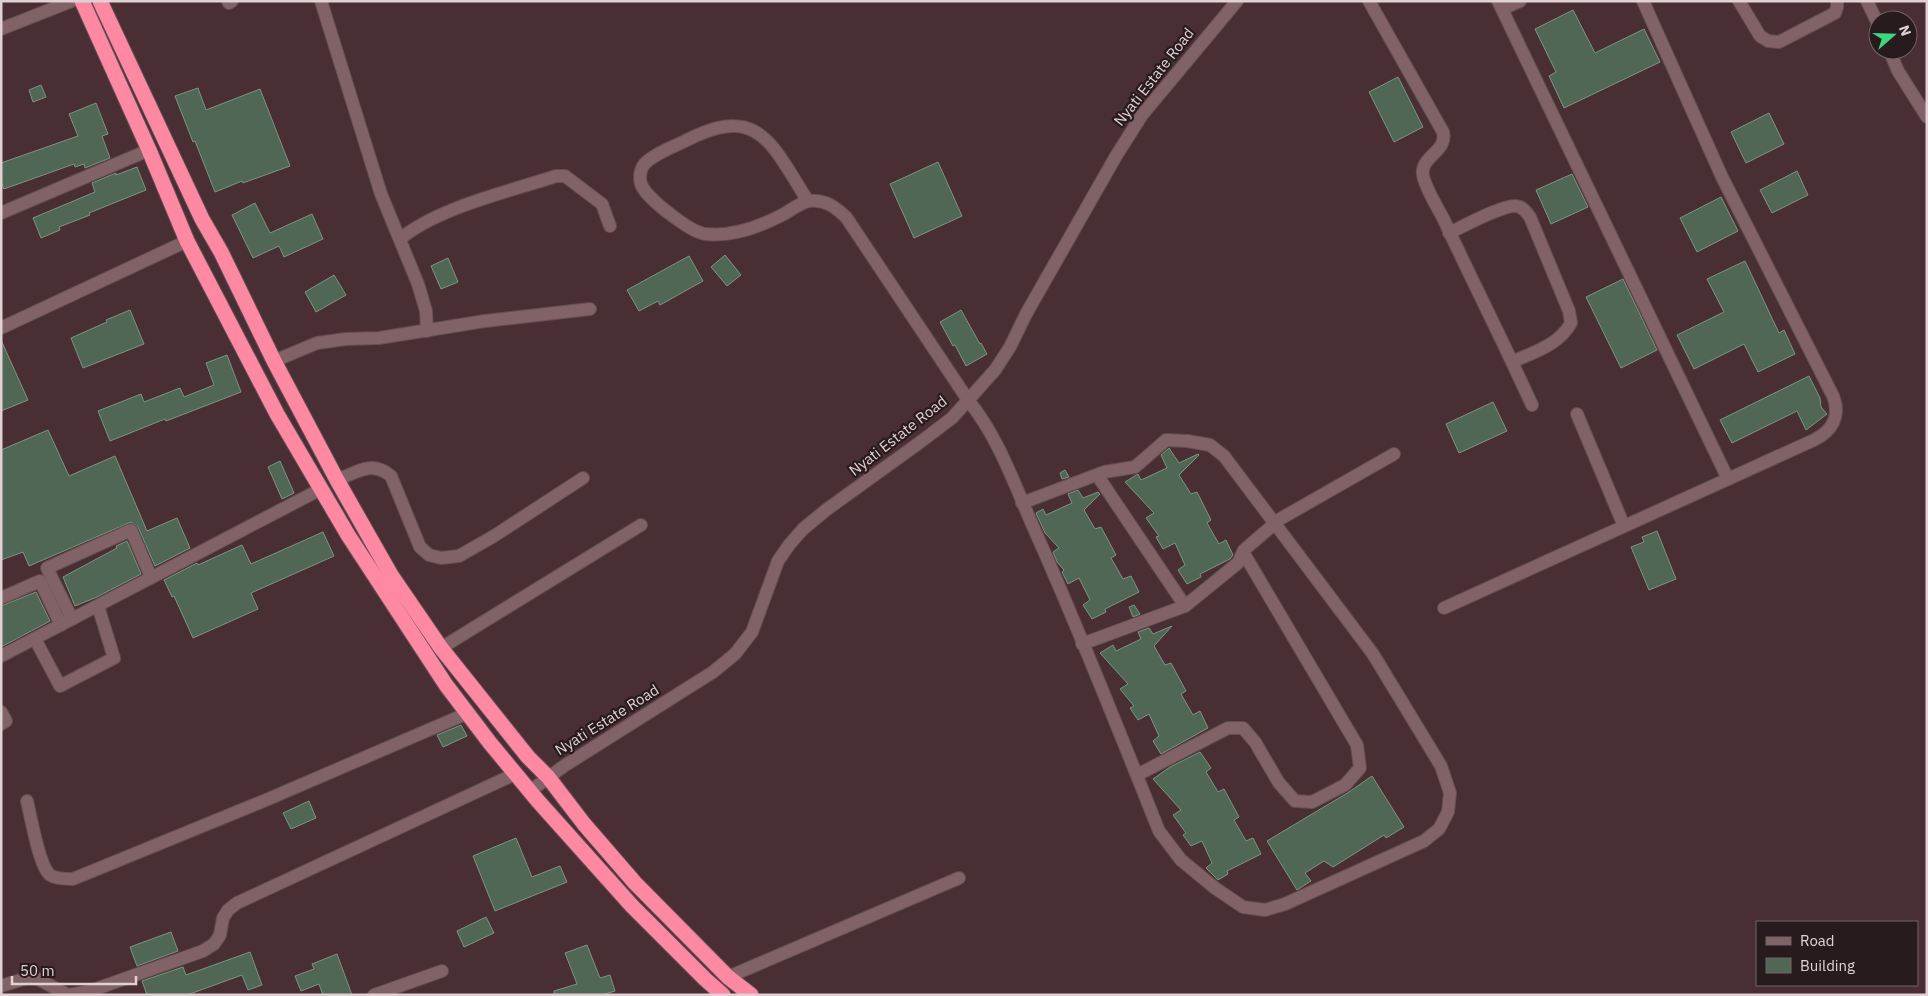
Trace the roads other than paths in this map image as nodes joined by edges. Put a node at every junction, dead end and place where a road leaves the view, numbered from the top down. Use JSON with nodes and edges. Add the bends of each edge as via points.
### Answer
{"nodes":[{"id":1,"x":72,"y":1,"type":"edge"},
{"id":2,"x":82,"y":1,"type":"edge"},
{"id":3,"x":100,"y":1,"type":"edge"},
{"id":4,"x":228,"y":1,"type":"edge"},
{"id":5,"x":232,"y":1,"type":"edge"},
{"id":6,"x":321,"y":1,"type":"edge"},
{"id":7,"x":1237,"y":1,"type":"edge"},
{"id":8,"x":1369,"y":1,"type":"edge"},
{"id":9,"x":1520,"y":1,"type":"edge"},
{"id":10,"x":1643,"y":1,"type":"edge"},
{"id":11,"x":1739,"y":1,"type":"edge"},
{"id":12,"x":1836,"y":1,"type":"edge"},
{"id":13,"x":1500,"y":5,"type":"edge"},
{"id":14,"x":1,"y":29,"type":"edge"},
{"id":15,"x":1893,"y":60,"type":"edge"},
{"id":16,"x":1927,"y":118,"type":"edge"},
{"id":17,"x":149,"y":150,"type":"junction"},
{"id":18,"x":808,"y":201,"type":"junction"},
{"id":19,"x":1,"y":213,"type":"edge"},
{"id":20,"x":610,"y":226,"type":"dead end"},
{"id":21,"x":1449,"y":233,"type":"junction"},
{"id":22,"x":400,"y":239,"type":"junction"},
{"id":23,"x":187,"y":241,"type":"junction"},
{"id":24,"x":590,"y":308,"type":"dead end"},
{"id":25,"x":1,"y":328,"type":"edge"},
{"id":26,"x":427,"y":331,"type":"junction"},
{"id":27,"x":274,"y":361,"type":"junction"},
{"id":28,"x":1512,"y":362,"type":"junction"},
{"id":29,"x":968,"y":400,"type":"junction"},
{"id":30,"x":1532,"y":405,"type":"dead end"},
{"id":31,"x":1577,"y":414,"type":"dead end"},
{"id":32,"x":1394,"y":454,"type":"dead end"},
{"id":33,"x":1097,"y":474,"type":"junction"},
{"id":34,"x":582,"y":478,"type":"dead end"},
{"id":35,"x":1728,"y":478,"type":"junction"},
{"id":36,"x":337,"y":480,"type":"junction"},
{"id":37,"x":321,"y":489,"type":"junction"},
{"id":38,"x":1022,"y":503,"type":"junction"},
{"id":39,"x":1275,"y":523,"type":"junction"},
{"id":40,"x":641,"y":525,"type":"dead end"},
{"id":41,"x":1624,"y":526,"type":"junction"},
{"id":42,"x":1243,"y":552,"type":"junction"},
{"id":43,"x":151,"y":577,"type":"junction"},
{"id":44,"x":1,"y":598,"type":"edge"},
{"id":45,"x":98,"y":606,"type":"junction"},
{"id":46,"x":1185,"y":606,"type":"junction"},
{"id":47,"x":1444,"y":608,"type":"dead end"},
{"id":48,"x":67,"y":622,"type":"junction"},
{"id":49,"x":35,"y":639,"type":"junction"},
{"id":50,"x":1082,"y":644,"type":"junction"},
{"id":51,"x":441,"y":648,"type":"junction"},
{"id":52,"x":1,"y":656,"type":"edge"},
{"id":53,"x":1,"y":712,"type":"edge"},
{"id":54,"x":468,"y":713,"type":"junction"},
{"id":55,"x":1,"y":724,"type":"edge"},
{"id":56,"x":516,"y":774,"type":"junction"},
{"id":57,"x":1137,"y":775,"type":"junction"},
{"id":58,"x":548,"y":777,"type":"junction"},
{"id":59,"x":530,"y":791,"type":"junction"},
{"id":60,"x":27,"y":801,"type":"dead end"},
{"id":61,"x":959,"y":878,"type":"dead end"},
{"id":62,"x":442,"y":971,"type":"dead end"},
{"id":63,"x":728,"y":977,"type":"junction"},
{"id":64,"x":1,"y":986,"type":"edge"},
{"id":65,"x":68,"y":995,"type":"edge"},
{"id":66,"x":374,"y":995,"type":"edge"},
{"id":67,"x":723,"y":995,"type":"edge"},
{"id":68,"x":751,"y":995,"type":"edge"}],
"edges":[{"from":1,"to":14,"type":"street"},
{"from":2,"to":17,"type":"highway"},
{"from":3,"to":27,"type":"highway","via":[[202,219]]},
{"from":4,"to":5,"type":"street"},
{"from":6,"to":22,"type":"street","via":[[381,194]]},
{"from":7,"to":29,"type":"street","name":"Nyati Estate Road","via":[[1142,115],[1010,347],[995,370]]},
{"from":8,"to":21,"type":"street","via":[[1443,132],[1443,143],[1423,168],[1425,181]]},
{"from":9,"to":13,"type":"street"},
{"from":10,"to":35,"type":"street","via":[[1722,177],[1836,404],[1835,422],[1824,435]]},
{"from":11,"to":12,"type":"street","via":[[1760,36],[1779,42],[1836,13]]},
{"from":13,"to":35,"type":"street"},
{"from":15,"to":16,"type":"street"},
{"from":17,"to":19,"type":"street"},
{"from":17,"to":23,"type":"highway"},
{"from":18,"to":18,"type":"street","via":[[764,224],[734,233],[705,234],[687,227],[652,198],[639,178],[643,166],[651,158],[704,131],[743,126],[766,139]]},
{"from":18,"to":29,"type":"street","via":[[826,202],[846,217]]},
{"from":20,"to":22,"type":"street","via":[[602,204],[565,176],[556,176],[428,221]]},
{"from":21,"to":28,"type":"street"},
{"from":21,"to":28,"type":"street","via":[[1504,208],[1515,206],[1524,209],[1530,217],[1572,322],[1565,334],[1554,342]]},
{"from":22,"to":26,"type":"street","via":[[418,284],[426,312]]},
{"from":23,"to":25,"type":"street"},
{"from":23,"to":37,"type":"highway","via":[[277,414]]},
{"from":24,"to":26,"type":"street"},
{"from":26,"to":27,"type":"street","via":[[318,343]]},
{"from":27,"to":36,"type":"highway"},
{"from":28,"to":30,"type":"street"},
{"from":29,"to":38,"type":"street","via":[[995,440]]},
{"from":29,"to":58,"type":"street","name":"Nyati Estate Road","via":[[952,418],[826,510],[788,545],[778,561],[752,632],[735,654],[713,672]]},
{"from":31,"to":41,"type":"street"},
{"from":32,"to":39,"type":"street"},
{"from":33,"to":38,"type":"street"},
{"from":33,"to":39,"type":"street","via":[[1135,467],[1166,440],[1210,445],[1224,456]]},
{"from":33,"to":46,"type":"street"},
{"from":34,"to":36,"type":"street","via":[[459,556],[441,558],[429,555],[420,547],[391,476],[384,470],[366,468]]},
{"from":35,"to":41,"type":"street"},
{"from":36,"to":51,"type":"highway","via":[[391,574]]},
{"from":37,"to":43,"type":"street"},
{"from":37,"to":54,"type":"highway","via":[[353,544]]},
{"from":38,"to":50,"type":"street"},
{"from":39,"to":42,"type":"street"},
{"from":39,"to":57,"type":"street","via":[[1373,654],[1441,766],[1450,794],[1448,812],[1439,829],[1424,841],[1285,904],[1265,910],[1243,907],[1181,860],[1159,831]]},
{"from":40,"to":51,"type":"street"},
{"from":41,"to":47,"type":"street"},
{"from":42,"to":46,"type":"street","via":[[1238,563]]},
{"from":42,"to":57,"type":"street","via":[[1357,745],[1360,768],[1344,785],[1312,802],[1295,801],[1279,783],[1243,728],[1228,728]]},
{"from":43,"to":45,"type":"street"},
{"from":43,"to":48,"type":"street","via":[[131,530],[47,568]]},
{"from":44,"to":48,"type":"street","via":[[40,581]]},
{"from":45,"to":48,"type":"street"},
{"from":45,"to":49,"type":"street","via":[[114,658],[60,686]]},
{"from":46,"to":50,"type":"street"},
{"from":48,"to":49,"type":"street"},
{"from":49,"to":52,"type":"street"},
{"from":50,"to":57,"type":"street"},
{"from":51,"to":58,"type":"highway","via":[[528,757]]},
{"from":53,"to":55,"type":"street","via":[[6,722]]},
{"from":54,"to":56,"type":"highway"},
{"from":54,"to":60,"type":"street","via":[[73,879],[62,879],[45,869]]},
{"from":56,"to":59,"type":"highway"},
{"from":56,"to":65,"type":"street","via":[[237,903],[223,918],[220,935],[214,944],[203,951],[90,992]]},
{"from":58,"to":59,"type":"street","name":"Nyati Estate Road"},
{"from":58,"to":63,"type":"highway","via":[[635,883]]},
{"from":59,"to":67,"type":"highway","via":[[632,906]]},
{"from":61,"to":63,"type":"street"},
{"from":62,"to":66,"type":"street"},
{"from":63,"to":68,"type":"highway"},
{"from":64,"to":65,"type":"street","via":[[27,978],[38,979]]}]}
